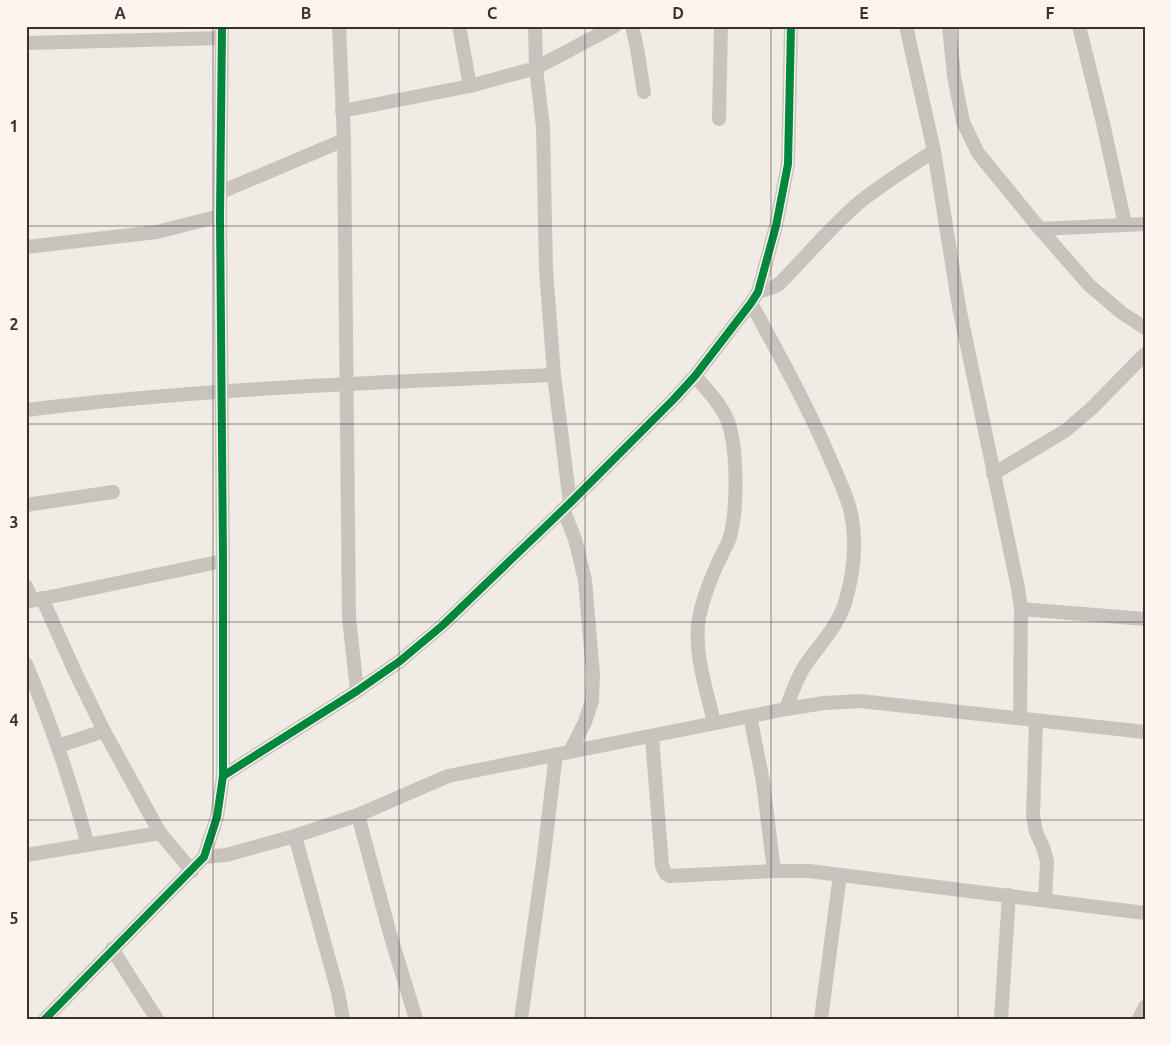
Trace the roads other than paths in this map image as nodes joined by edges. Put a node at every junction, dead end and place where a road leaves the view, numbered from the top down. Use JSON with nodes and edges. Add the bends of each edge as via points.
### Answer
{"nodes":[{"id":1,"x":339,"y":26,"type":"edge"},
{"id":2,"x":459,"y":26,"type":"edge"},
{"id":3,"x":534,"y":26,"type":"edge"},
{"id":4,"x":615,"y":26,"type":"edge"},
{"id":5,"x":632,"y":26,"type":"edge"},
{"id":6,"x":721,"y":26,"type":"edge"},
{"id":7,"x":791,"y":26,"type":"edge"},
{"id":8,"x":906,"y":26,"type":"edge"},
{"id":9,"x":949,"y":26,"type":"edge"},
{"id":10,"x":1079,"y":26,"type":"edge"},
{"id":11,"x":222,"y":32,"type":"edge"},
{"id":12,"x":26,"y":44,"type":"edge"},
{"id":13,"x":536,"y":68,"type":"junction"},
{"id":14,"x":470,"y":86,"type":"junction"},
{"id":15,"x":644,"y":92,"type":"dead end"},
{"id":16,"x":342,"y":111,"type":"junction"},
{"id":17,"x":719,"y":118,"type":"dead end"},
{"id":18,"x":344,"y":140,"type":"junction"},
{"id":19,"x":934,"y":151,"type":"junction"},
{"id":20,"x":221,"y":192,"type":"junction"},
{"id":21,"x":220,"y":216,"type":"junction"},
{"id":22,"x":1125,"y":224,"type":"junction"},
{"id":23,"x":1145,"y":224,"type":"edge"},
{"id":24,"x":1040,"y":229,"type":"junction"},
{"id":25,"x":26,"y":247,"type":"edge"},
{"id":26,"x":754,"y":297,"type":"junction"},
{"id":27,"x":1145,"y":328,"type":"edge"},
{"id":28,"x":1145,"y":354,"type":"edge"},
{"id":29,"x":554,"y":375,"type":"junction"},
{"id":30,"x":695,"y":376,"type":"junction"},
{"id":31,"x":347,"y":383,"type":"junction"},
{"id":32,"x":222,"y":392,"type":"junction"},
{"id":33,"x":26,"y":410,"type":"edge"},
{"id":34,"x":993,"y":474,"type":"junction"},
{"id":35,"x":113,"y":492,"type":"dead end"},
{"id":36,"x":26,"y":505,"type":"edge"},
{"id":37,"x":567,"y":506,"type":"junction"},
{"id":38,"x":223,"y":561,"type":"junction"},
{"id":39,"x":26,"y":586,"type":"edge"},
{"id":40,"x":33,"y":600,"type":"edge"},
{"id":41,"x":1021,"y":609,"type":"junction"},
{"id":42,"x":1145,"y":619,"type":"edge"},
{"id":43,"x":26,"y":664,"type":"edge"},
{"id":44,"x":357,"y":691,"type":"junction"},
{"id":45,"x":786,"y":709,"type":"junction"},
{"id":46,"x":750,"y":716,"type":"junction"},
{"id":47,"x":1020,"y":718,"type":"junction"},
{"id":48,"x":1036,"y":721,"type":"junction"},
{"id":49,"x":714,"y":723,"type":"junction"},
{"id":50,"x":104,"y":731,"type":"junction"},
{"id":51,"x":1145,"y":732,"type":"edge"},
{"id":52,"x":652,"y":737,"type":"junction"},
{"id":53,"x":58,"y":746,"type":"junction"},
{"id":54,"x":570,"y":752,"type":"junction"},
{"id":55,"x":556,"y":754,"type":"junction"},
{"id":56,"x":223,"y":776,"type":"junction"},
{"id":57,"x":358,"y":815,"type":"junction"},
{"id":58,"x":160,"y":832,"type":"junction"},
{"id":59,"x":295,"y":836,"type":"junction"},
{"id":60,"x":88,"y":845,"type":"junction"},
{"id":61,"x":26,"y":855,"type":"edge"},
{"id":62,"x":204,"y":857,"type":"junction"},
{"id":63,"x":192,"y":871,"type":"junction"},
{"id":64,"x":774,"y":871,"type":"junction"},
{"id":65,"x":840,"y":875,"type":"junction"},
{"id":66,"x":1009,"y":895,"type":"junction"},
{"id":67,"x":1045,"y":900,"type":"junction"},
{"id":68,"x":1145,"y":913,"type":"edge"},
{"id":69,"x":112,"y":948,"type":"junction"},
{"id":70,"x":1145,"y":1007,"type":"edge"},
{"id":71,"x":45,"y":1019,"type":"edge"},
{"id":72,"x":157,"y":1019,"type":"edge"},
{"id":73,"x":343,"y":1019,"type":"edge"},
{"id":74,"x":416,"y":1019,"type":"edge"},
{"id":75,"x":520,"y":1019,"type":"edge"},
{"id":76,"x":821,"y":1019,"type":"edge"},
{"id":77,"x":1001,"y":1019,"type":"edge"},
{"id":78,"x":1139,"y":1019,"type":"edge"}],
"edges":[{"from":1,"to":16,"type":"street"},
{"from":2,"to":14,"type":"street"},
{"from":3,"to":13,"type":"street"},
{"from":4,"to":13,"type":"street"},
{"from":5,"to":15,"type":"street"},
{"from":6,"to":17,"type":"street"},
{"from":7,"to":26,"type":"street","via":[[788,164],[776,226]]},
{"from":8,"to":19,"type":"street"},
{"from":9,"to":24,"type":"street","via":[[962,122],[978,153]]},
{"from":10,"to":22,"type":"street"},
{"from":11,"to":12,"type":"street"},
{"from":11,"to":20,"type":"street"},
{"from":13,"to":14,"type":"street"},
{"from":13,"to":29,"type":"street","via":[[542,127],[546,270]]},
{"from":14,"to":16,"type":"street"},
{"from":16,"to":18,"type":"street"},
{"from":18,"to":20,"type":"street"},
{"from":18,"to":31,"type":"street"},
{"from":19,"to":26,"type":"street","via":[[860,202],[779,284]]},
{"from":19,"to":34,"type":"street","via":[[959,307]]},
{"from":20,"to":21,"type":"street"},
{"from":21,"to":25,"type":"street","via":[[158,232]]},
{"from":21,"to":32,"type":"street"},
{"from":22,"to":23,"type":"street"},
{"from":22,"to":24,"type":"street"},
{"from":24,"to":27,"type":"street","via":[[1089,285]]},
{"from":26,"to":30,"type":"street"},
{"from":26,"to":45,"type":"street","via":[[845,494],[854,540],[853,570],[844,604],[833,629],[804,668]]},
{"from":28,"to":34,"type":"street","via":[[1065,431]]},
{"from":29,"to":31,"type":"street"},
{"from":29,"to":37,"type":"street"},
{"from":30,"to":37,"type":"street"},
{"from":30,"to":49,"type":"street","via":[[726,417],[733,436],[735,472],[729,539],[699,619],[700,656]]},
{"from":31,"to":32,"type":"street"},
{"from":31,"to":44,"type":"street","via":[[349,618]]},
{"from":32,"to":33,"type":"street"},
{"from":32,"to":38,"type":"street"},
{"from":34,"to":41,"type":"street","via":[[1011,548]]},
{"from":35,"to":36,"type":"street"},
{"from":37,"to":44,"type":"street","via":[[443,625]]},
{"from":37,"to":54,"type":"street","via":[[585,580],[593,674],[592,701]]},
{"from":38,"to":40,"type":"street"},
{"from":38,"to":56,"type":"street"},
{"from":39,"to":40,"type":"street"},
{"from":40,"to":50,"type":"street"},
{"from":41,"to":42,"type":"street"},
{"from":41,"to":47,"type":"street"},
{"from":43,"to":53,"type":"street"},
{"from":44,"to":56,"type":"street"},
{"from":45,"to":46,"type":"street"},
{"from":45,"to":47,"type":"street","via":[[860,701]]},
{"from":46,"to":49,"type":"street"},
{"from":46,"to":64,"type":"street","via":[[763,782]]},
{"from":47,"to":48,"type":"street"},
{"from":48,"to":51,"type":"street"},
{"from":48,"to":67,"type":"street","via":[[1033,816],[1047,861]]},
{"from":49,"to":52,"type":"street"},
{"from":50,"to":53,"type":"street"},
{"from":50,"to":58,"type":"street"},
{"from":52,"to":54,"type":"street"},
{"from":52,"to":64,"type":"street","via":[[662,866],[666,874]]},
{"from":53,"to":60,"type":"street"},
{"from":54,"to":55,"type":"street"},
{"from":55,"to":57,"type":"street","via":[[448,776]]},
{"from":55,"to":75,"type":"street"},
{"from":56,"to":62,"type":"street","via":[[217,817]]},
{"from":57,"to":59,"type":"street"},
{"from":57,"to":74,"type":"street"},
{"from":58,"to":60,"type":"street"},
{"from":58,"to":63,"type":"street"},
{"from":59,"to":62,"type":"street","via":[[226,855]]},
{"from":59,"to":73,"type":"street"},
{"from":60,"to":61,"type":"street"},
{"from":62,"to":63,"type":"street"},
{"from":63,"to":69,"type":"street"},
{"from":64,"to":65,"type":"street"},
{"from":65,"to":66,"type":"street"},
{"from":65,"to":76,"type":"street"},
{"from":66,"to":67,"type":"street"},
{"from":66,"to":77,"type":"street"},
{"from":67,"to":68,"type":"street"},
{"from":69,"to":71,"type":"street"},
{"from":69,"to":72,"type":"street"},
{"from":70,"to":78,"type":"street"}]}
